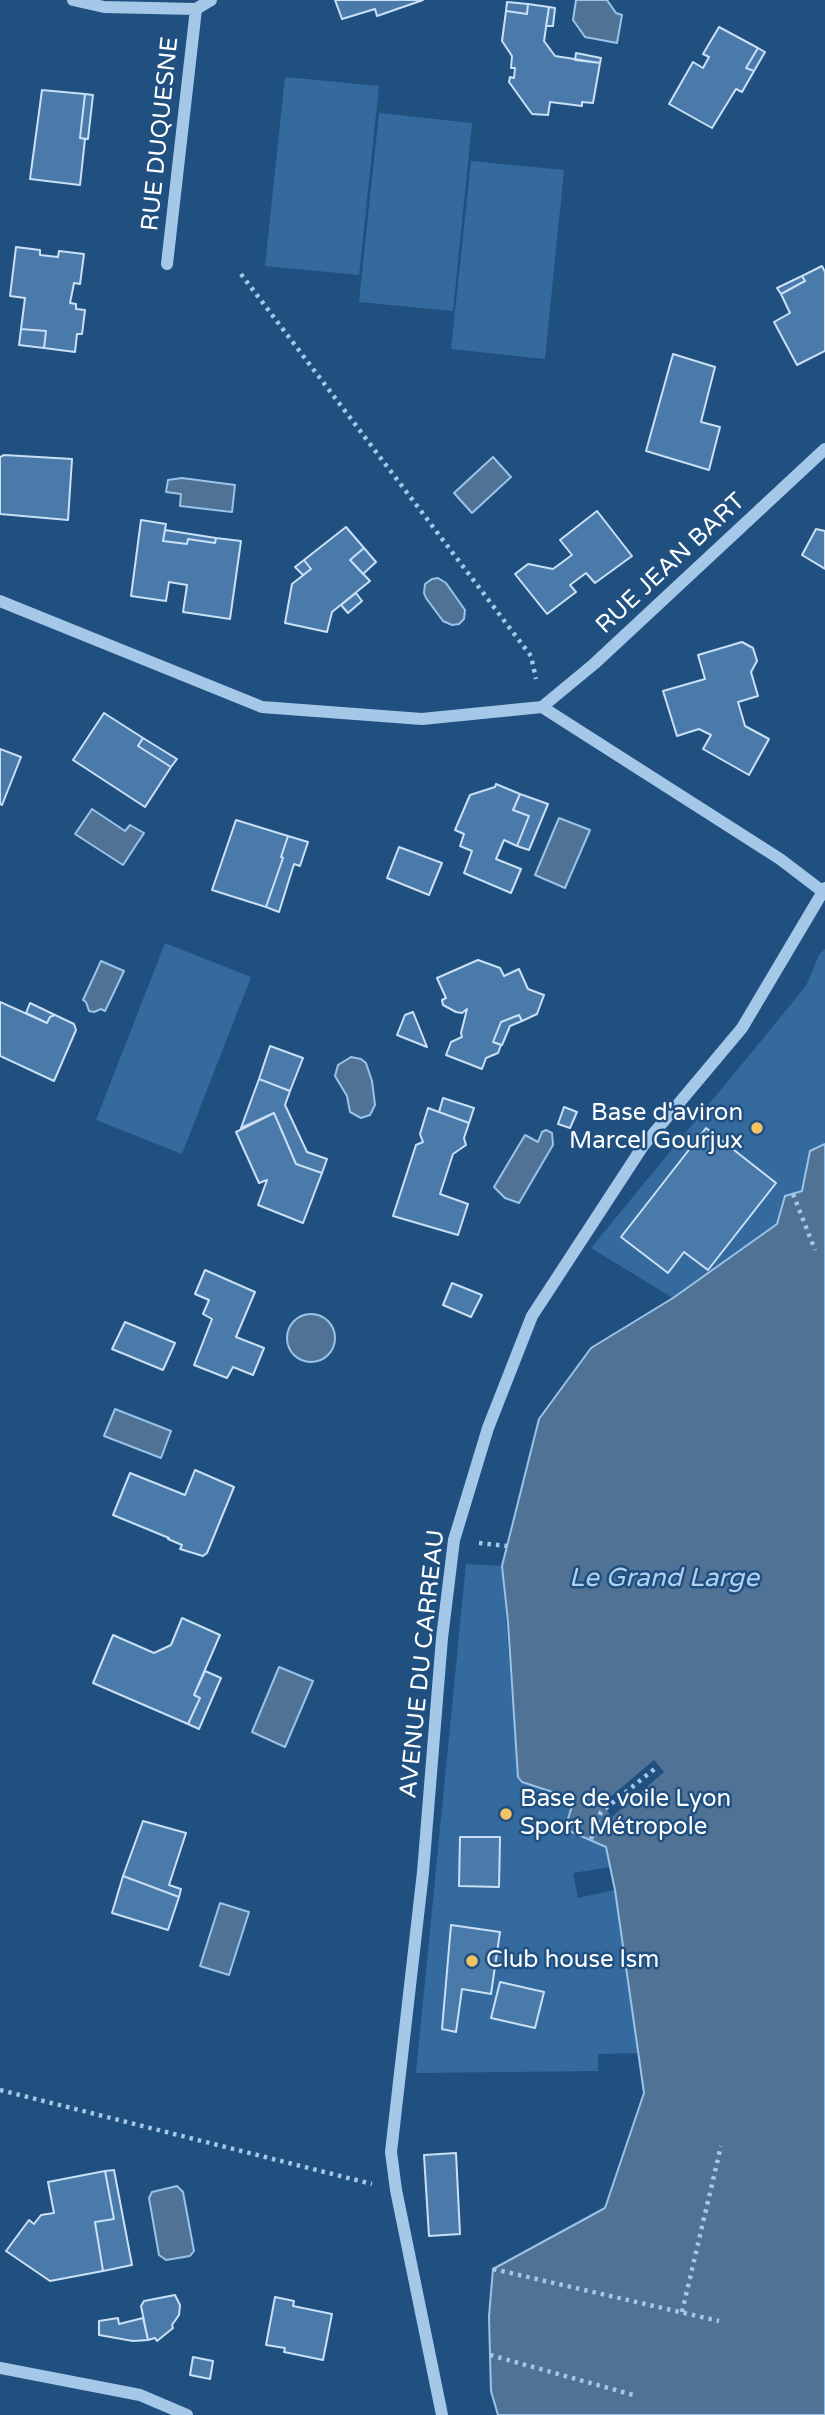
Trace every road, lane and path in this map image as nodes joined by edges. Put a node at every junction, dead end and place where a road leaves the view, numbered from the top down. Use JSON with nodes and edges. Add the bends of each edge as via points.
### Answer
{"nodes":[{"id":1,"x":73,"y":0,"type":"edge"},
{"id":2,"x":211,"y":0,"type":"edge"},
{"id":3,"x":196,"y":9,"type":"junction"},
{"id":4,"x":167,"y":264,"type":"dead end"},
{"id":5,"x":241,"y":274,"type":"dead end"},
{"id":6,"x":825,"y":449,"type":"edge"},
{"id":7,"x":0,"y":601,"type":"edge"},
{"id":8,"x":542,"y":707,"type":"junction"},
{"id":9,"x":824,"y":890,"type":"edge"},
{"id":10,"x":793,"y":1194,"type":"dead end"},
{"id":11,"x":815,"y":1250,"type":"dead end"},
{"id":12,"x":657,"y":1768,"type":"dead end"},
{"id":13,"x":591,"y":1839,"type":"dead end"},
{"id":14,"x":0,"y":2090,"type":"edge"},
{"id":15,"x":721,"y":2146,"type":"dead end"},
{"id":16,"x":396,"y":2190,"type":"junction"},
{"id":17,"x":493,"y":2269,"type":"dead end"},
{"id":18,"x":681,"y":2312,"type":"junction"},
{"id":19,"x":719,"y":2321,"type":"dead end"},
{"id":20,"x":489,"y":2355,"type":"dead end"},
{"id":21,"x":0,"y":2368,"type":"edge"},
{"id":22,"x":638,"y":2396,"type":"dead end"},
{"id":23,"x":187,"y":2415,"type":"edge"},
{"id":24,"x":442,"y":2415,"type":"edge"}],
"edges":[{"from":1,"to":3,"type":"street","name":"RUE DUQUESNE","via":[[104,7]]},
{"from":2,"to":3,"type":"street","name":"RUE DUQUESNE"},
{"from":3,"to":4,"type":"street","name":"RUE DUQUESNE"},
{"from":5,"to":8,"type":"path","via":[[531,656]]},
{"from":6,"to":8,"type":"street","name":"RUE JEAN BART"},
{"from":7,"to":8,"type":"street","via":[[262,707],[422,719]]},
{"from":8,"to":9,"type":"street"},
{"from":9,"to":16,"type":"street","name":"AVENUE DU CARREAU","via":[[742,1028],[643,1146],[532,1316],[488,1428],[454,1540],[442,1638],[423,1872],[391,2152]]},
{"from":10,"to":11,"type":"path"},
{"from":12,"to":13,"type":"path","via":[[601,1812]]},
{"from":14,"to":16,"type":"path"},
{"from":15,"to":18,"type":"path"},
{"from":16,"to":24,"type":"street","name":"AVENUE DU CARREAU"},
{"from":17,"to":18,"type":"path"},
{"from":18,"to":19,"type":"path"},
{"from":20,"to":22,"type":"path"},
{"from":21,"to":23,"type":"street","via":[[140,2395]]}]}
